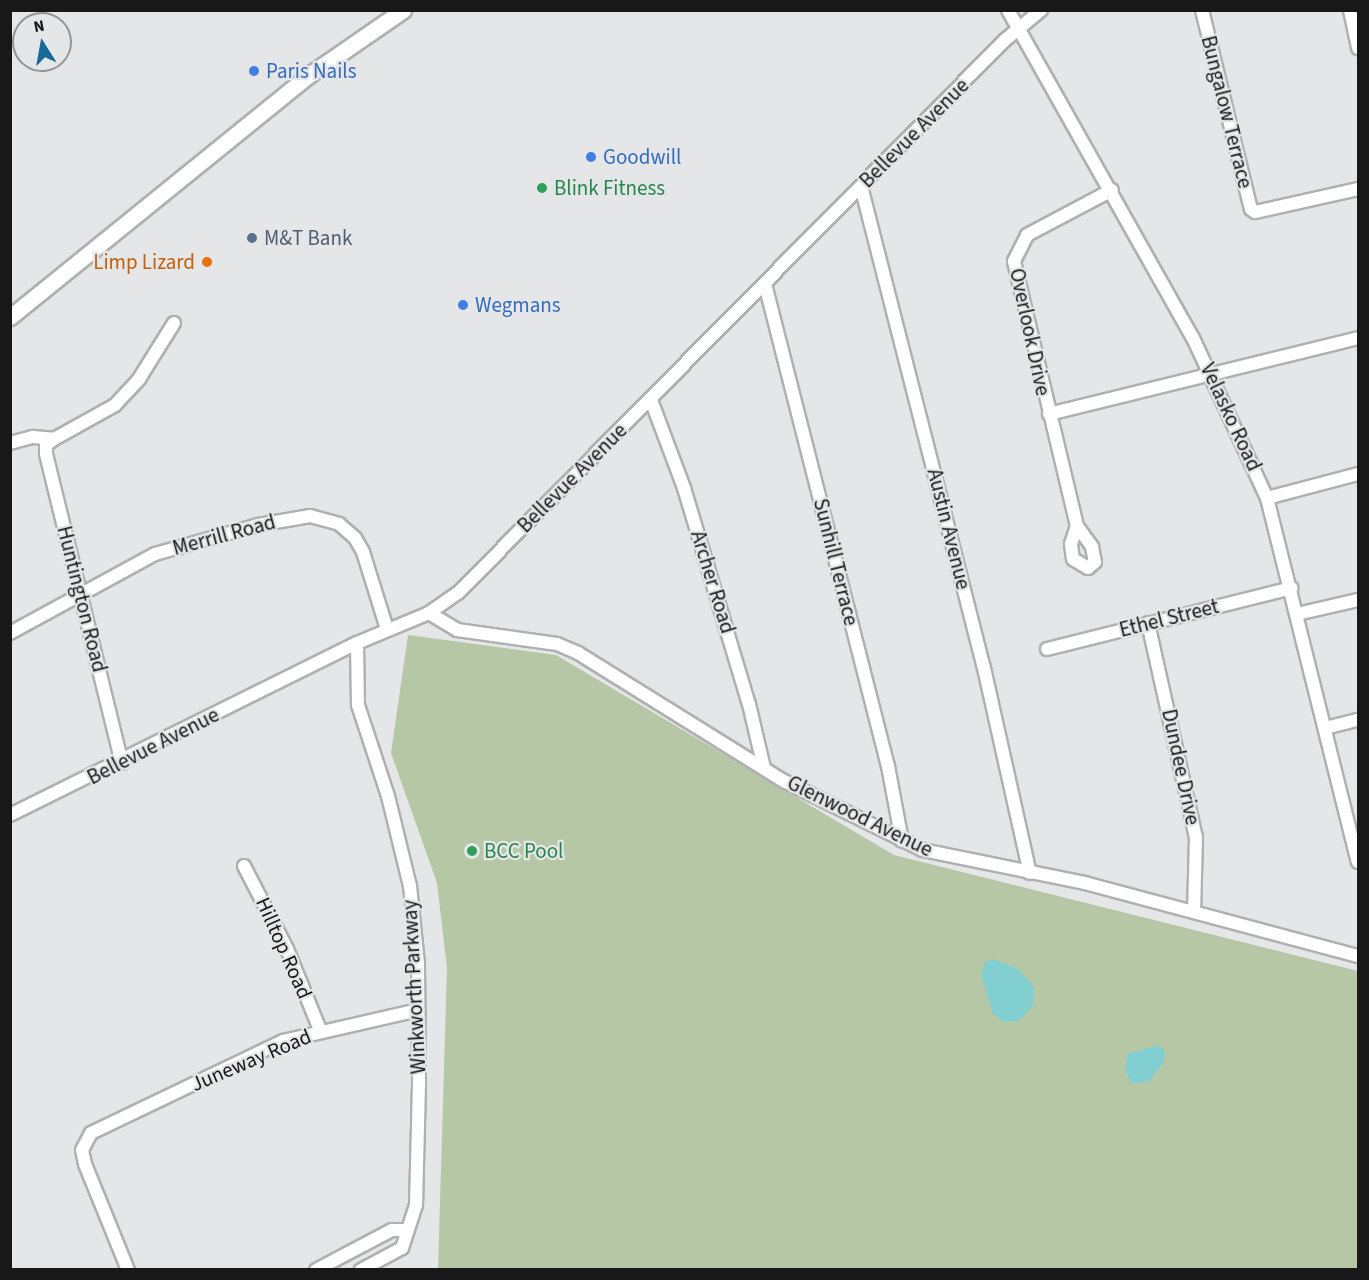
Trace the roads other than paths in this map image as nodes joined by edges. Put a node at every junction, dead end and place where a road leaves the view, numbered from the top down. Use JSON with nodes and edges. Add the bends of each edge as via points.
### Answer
{"nodes":[{"id":1,"x":403,"y":10,"type":"edge"},
{"id":2,"x":1008,"y":10,"type":"edge"},
{"id":3,"x":1041,"y":10,"type":"edge"},
{"id":4,"x":1202,"y":10,"type":"edge"},
{"id":5,"x":1350,"y":10,"type":"edge"},
{"id":6,"x":1018,"y":29,"type":"junction"},
{"id":7,"x":1359,"y":48,"type":"edge"},
{"id":8,"x":861,"y":186,"type":"junction"},
{"id":9,"x":1359,"y":189,"type":"edge"},
{"id":10,"x":1112,"y":190,"type":"junction"},
{"id":11,"x":765,"y":284,"type":"junction"},
{"id":12,"x":10,"y":317,"type":"edge"},
{"id":13,"x":174,"y":324,"type":"dead end"},
{"id":14,"x":1359,"y":338,"type":"edge"},
{"id":15,"x":1211,"y":373,"type":"junction"},
{"id":16,"x":651,"y":400,"type":"junction"},
{"id":17,"x":1049,"y":414,"type":"junction"},
{"id":18,"x":54,"y":439,"type":"junction"},
{"id":19,"x":10,"y":443,"type":"edge"},
{"id":20,"x":1359,"y":474,"type":"edge"},
{"id":21,"x":1267,"y":498,"type":"junction"},
{"id":22,"x":1077,"y":526,"type":"dead end"},
{"id":23,"x":1291,"y":588,"type":"junction"},
{"id":24,"x":80,"y":592,"type":"junction"},
{"id":25,"x":1359,"y":600,"type":"edge"},
{"id":26,"x":429,"y":613,"type":"junction"},
{"id":27,"x":1297,"y":614,"type":"junction"},
{"id":28,"x":1148,"y":623,"type":"junction"},
{"id":29,"x":387,"y":629,"type":"junction"},
{"id":30,"x":10,"y":633,"type":"edge"},
{"id":31,"x":357,"y":643,"type":"junction"},
{"id":32,"x":1047,"y":649,"type":"dead end"},
{"id":33,"x":1359,"y":720,"type":"edge"},
{"id":34,"x":1325,"y":728,"type":"junction"},
{"id":35,"x":122,"y":763,"type":"junction"},
{"id":36,"x":764,"y":768,"type":"junction"},
{"id":37,"x":10,"y":815,"type":"edge"},
{"id":38,"x":902,"y":841,"type":"junction"},
{"id":39,"x":1359,"y":862,"type":"edge"},
{"id":40,"x":244,"y":866,"type":"dead end"},
{"id":41,"x":1030,"y":873,"type":"junction"},
{"id":42,"x":1194,"y":912,"type":"junction"},
{"id":43,"x":1359,"y":956,"type":"edge"},
{"id":44,"x":418,"y":1010,"type":"junction"},
{"id":45,"x":320,"y":1030,"type":"junction"},
{"id":46,"x":407,"y":1230,"type":"junction"},
{"id":47,"x":128,"y":1269,"type":"edge"},
{"id":48,"x":316,"y":1269,"type":"edge"},
{"id":49,"x":361,"y":1269,"type":"edge"}],
"edges":[{"from":1,"to":12,"type":"main road","via":[[306,77]]},
{"from":2,"to":6,"type":"street","name":"Velasko Road"},
{"from":3,"to":6,"type":"street","name":"Bellevue Avenue"},
{"from":4,"to":9,"type":"street","name":"Bungalow Terrace","via":[[1254,211]]},
{"from":5,"to":7,"type":"street"},
{"from":6,"to":8,"type":"street","name":"Bellevue Avenue"},
{"from":6,"to":10,"type":"street","name":"Velasko Road"},
{"from":8,"to":11,"type":"street","name":"Bellevue Avenue"},
{"from":8,"to":41,"type":"street","name":"Austin Avenue","via":[[984,668]]},
{"from":10,"to":15,"type":"street","name":"Velasko Road"},
{"from":10,"to":17,"type":"street","name":"Overlook Drive","via":[[1032,231],[1015,255],[1019,294]]},
{"from":11,"to":16,"type":"street","name":"Bellevue Avenue"},
{"from":11,"to":38,"type":"street","name":"Sunhill Terrace","via":[[888,766]]},
{"from":13,"to":18,"type":"street","via":[[124,398]]},
{"from":14,"to":15,"type":"street"},
{"from":15,"to":17,"type":"street"},
{"from":15,"to":21,"type":"street","name":"Velasko Road"},
{"from":16,"to":26,"type":"street","name":"Bellevue Avenue","via":[[458,592]]},
{"from":16,"to":36,"type":"street","name":"Archer Road","via":[[684,488],[749,704]]},
{"from":17,"to":22,"type":"street","name":"Overlook Drive"},
{"from":18,"to":19,"type":"street","via":[[33,436]]},
{"from":18,"to":24,"type":"street","name":"Huntington Road","via":[[46,445],[46,454]]},
{"from":20,"to":21,"type":"street"},
{"from":21,"to":23,"type":"street","name":"Velasko Road"},
{"from":23,"to":27,"type":"street","name":"Velasko Road"},
{"from":23,"to":28,"type":"street","name":"Ethel Street"},
{"from":24,"to":29,"type":"street","name":"Merrill Road","via":[[136,563],[186,544],[310,516],[339,524],[355,538]]},
{"from":24,"to":30,"type":"street","name":"Merrill Road"},
{"from":24,"to":35,"type":"street","name":"Huntington Road"},
{"from":25,"to":27,"type":"street"},
{"from":26,"to":29,"type":"street","name":"Bellevue Avenue"},
{"from":26,"to":36,"type":"street","name":"Glenwood Avenue","via":[[456,630],[557,644]]},
{"from":27,"to":34,"type":"street","name":"Velasko Road"},
{"from":28,"to":32,"type":"street","name":"Ethel Street"},
{"from":28,"to":42,"type":"street","name":"Dundee Drive","via":[[1196,837]]},
{"from":29,"to":31,"type":"street","name":"Bellevue Avenue"},
{"from":31,"to":35,"type":"street","name":"Bellevue Avenue"},
{"from":31,"to":44,"type":"street","name":"Winkworth Parkway","via":[[358,705],[388,796],[410,886]]},
{"from":33,"to":34,"type":"street"},
{"from":34,"to":39,"type":"street","name":"Velasko Road"},
{"from":35,"to":37,"type":"street","name":"Bellevue Avenue"},
{"from":36,"to":38,"type":"street","name":"Glenwood Avenue"},
{"from":38,"to":41,"type":"street","name":"Glenwood Avenue","via":[[956,860]]},
{"from":40,"to":45,"type":"street","name":"Hilltop Road","via":[[286,949]]},
{"from":41,"to":42,"type":"street","name":"Glenwood Avenue"},
{"from":42,"to":43,"type":"street","name":"Glenwood Avenue"},
{"from":44,"to":45,"type":"street","name":"Juneway Road"},
{"from":44,"to":46,"type":"street","name":"Winkworth Parkway","via":[[416,1205]]},
{"from":45,"to":47,"type":"street","name":"Juneway Road","via":[[284,1041],[91,1134],[82,1150],[85,1164]]},
{"from":46,"to":48,"type":"street","via":[[392,1230]]},
{"from":46,"to":49,"type":"street","name":"Winkworth Parkway","via":[[402,1248]]}]}
